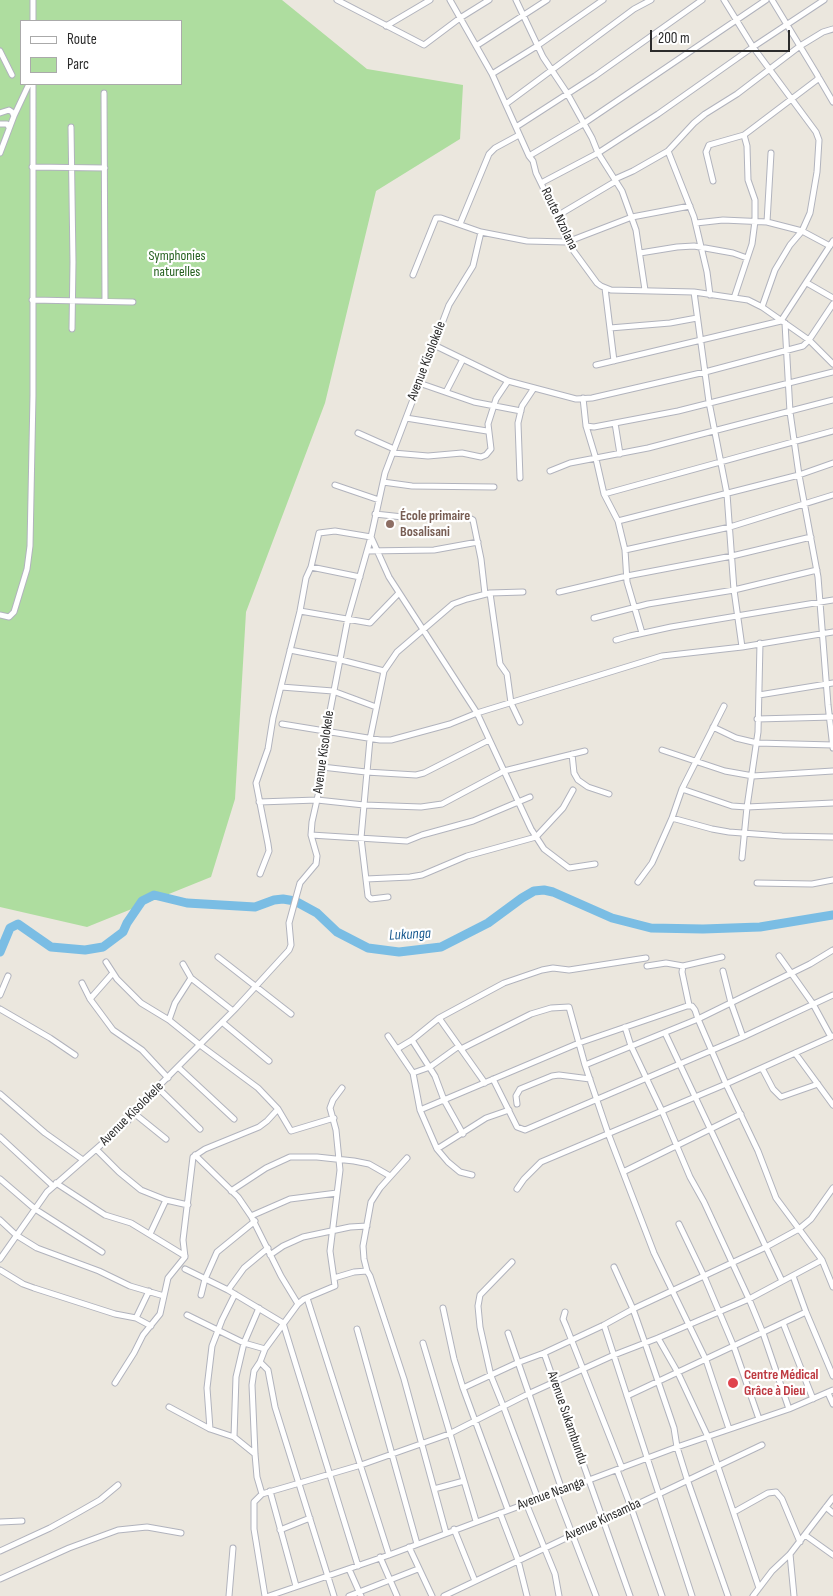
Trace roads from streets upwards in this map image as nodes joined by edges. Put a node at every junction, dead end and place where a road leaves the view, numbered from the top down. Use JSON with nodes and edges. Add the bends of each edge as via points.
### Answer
{"nodes":[{"id":1,"x":33,"y":0,"type":"edge"},
{"id":2,"x":337,"y":0,"type":"edge"},
{"id":3,"x":430,"y":0,"type":"edge"},
{"id":4,"x":450,"y":0,"type":"edge"},
{"id":5,"x":489,"y":0,"type":"edge"},
{"id":6,"x":516,"y":0,"type":"edge"},
{"id":7,"x":547,"y":0,"type":"edge"},
{"id":8,"x":603,"y":0,"type":"edge"},
{"id":9,"x":651,"y":0,"type":"edge"},
{"id":10,"x":702,"y":0,"type":"edge"},
{"id":11,"x":724,"y":0,"type":"edge"},
{"id":12,"x":766,"y":0,"type":"edge"},
{"id":13,"x":772,"y":0,"type":"edge"},
{"id":14,"x":824,"y":0,"type":"edge"},
{"id":15,"x":524,"y":15,"type":"junction"},
{"id":16,"x":460,"y":18,"type":"junction"},
{"id":17,"x":33,"y":20,"type":"edge"},
{"id":18,"x":736,"y":21,"type":"junction"},
{"id":19,"x":786,"y":24,"type":"junction"},
{"id":20,"x":386,"y":26,"type":"junction"},
{"id":21,"x":833,"y":30,"type":"edge"},
{"id":22,"x":476,"y":46,"type":"junction"},
{"id":23,"x":537,"y":46,"type":"junction"},
{"id":24,"x":800,"y":46,"type":"junction"},
{"id":25,"x":753,"y":47,"type":"junction"},
{"id":26,"x":0,"y":51,"type":"edge"},
{"id":27,"x":769,"y":69,"type":"junction"},
{"id":28,"x":551,"y":70,"type":"junction"},
{"id":29,"x":492,"y":74,"type":"junction"},
{"id":30,"x":12,"y":75,"type":"dead end"},
{"id":31,"x":819,"y":78,"type":"junction"},
{"id":32,"x":29,"y":85,"type":"edge"},
{"id":33,"x":33,"y":85,"type":"edge"},
{"id":34,"x":104,"y":93,"type":"dead end"},
{"id":35,"x":567,"y":93,"type":"junction"},
{"id":36,"x":790,"y":100,"type":"junction"},
{"id":37,"x":833,"y":102,"type":"edge"},
{"id":38,"x":506,"y":104,"type":"junction"},
{"id":39,"x":0,"y":113,"type":"edge"},
{"id":40,"x":14,"y":116,"type":"junction"},
{"id":41,"x":0,"y":124,"type":"edge"},
{"id":42,"x":583,"y":124,"type":"junction"},
{"id":43,"x":9,"y":127,"type":"junction"},
{"id":44,"x":71,"y":127,"type":"dead end"},
{"id":45,"x":516,"y":127,"type":"junction"},
{"id":46,"x":519,"y":135,"type":"junction"},
{"id":47,"x":744,"y":135,"type":"junction"},
{"id":48,"x":668,"y":151,"type":"junction"},
{"id":49,"x":598,"y":152,"type":"junction"},
{"id":50,"x":0,"y":153,"type":"edge"},
{"id":51,"x":771,"y":153,"type":"dead end"},
{"id":52,"x":529,"y":156,"type":"junction"},
{"id":53,"x":32,"y":167,"type":"junction"},
{"id":54,"x":72,"y":167,"type":"junction"},
{"id":55,"x":105,"y":168,"type":"junction"},
{"id":56,"x":616,"y":180,"type":"junction"},
{"id":57,"x":713,"y":182,"type":"dead end"},
{"id":58,"x":541,"y":183,"type":"junction"},
{"id":59,"x":690,"y":206,"type":"junction"},
{"id":60,"x":557,"y":216,"type":"junction"},
{"id":61,"x":632,"y":217,"type":"junction"},
{"id":62,"x":755,"y":221,"type":"junction"},
{"id":63,"x":767,"y":222,"type":"junction"},
{"id":64,"x":696,"y":223,"type":"junction"},
{"id":65,"x":460,"y":224,"type":"junction"},
{"id":66,"x":802,"y":231,"type":"junction"},
{"id":67,"x":481,"y":232,"type":"junction"},
{"id":68,"x":567,"y":242,"type":"junction"},
{"id":69,"x":830,"y":246,"type":"edge"},
{"id":70,"x":700,"y":247,"type":"junction"},
{"id":71,"x":640,"y":253,"type":"junction"},
{"id":72,"x":833,"y":254,"type":"edge"},
{"id":73,"x":747,"y":258,"type":"junction"},
{"id":74,"x":412,"y":275,"type":"dead end"},
{"id":75,"x":807,"y":283,"type":"junction"},
{"id":76,"x":605,"y":288,"type":"junction"},
{"id":77,"x":646,"y":290,"type":"junction"},
{"id":78,"x":694,"y":292,"type":"junction"},
{"id":79,"x":710,"y":294,"type":"junction"},
{"id":80,"x":734,"y":298,"type":"junction"},
{"id":81,"x":833,"y":298,"type":"edge"},
{"id":82,"x":32,"y":300,"type":"junction"},
{"id":83,"x":72,"y":301,"type":"junction"},
{"id":84,"x":105,"y":301,"type":"junction"},
{"id":85,"x":133,"y":302,"type":"dead end"},
{"id":86,"x":833,"y":304,"type":"edge"},
{"id":87,"x":762,"y":307,"type":"junction"},
{"id":88,"x":697,"y":318,"type":"junction"},
{"id":89,"x":783,"y":322,"type":"junction"},
{"id":90,"x":610,"y":328,"type":"junction"},
{"id":91,"x":72,"y":329,"type":"dead end"},
{"id":92,"x":700,"y":340,"type":"junction"},
{"id":93,"x":809,"y":340,"type":"junction"},
{"id":94,"x":434,"y":345,"type":"junction"},
{"id":95,"x":786,"y":350,"type":"junction"},
{"id":96,"x":463,"y":359,"type":"junction"},
{"id":97,"x":614,"y":361,"type":"junction"},
{"id":98,"x":833,"y":363,"type":"edge"},
{"id":99,"x":596,"y":365,"type":"dead end"},
{"id":100,"x":705,"y":372,"type":"junction"},
{"id":101,"x":833,"y":372,"type":"edge"},
{"id":102,"x":508,"y":381,"type":"junction"},
{"id":103,"x":419,"y":383,"type":"junction"},
{"id":104,"x":787,"y":383,"type":"junction"},
{"id":105,"x":534,"y":388,"type":"junction"},
{"id":106,"x":446,"y":392,"type":"junction"},
{"id":107,"x":583,"y":398,"type":"junction"},
{"id":108,"x":833,"y":400,"type":"edge"},
{"id":109,"x":710,"y":402,"type":"junction"},
{"id":110,"x":494,"y":405,"type":"junction"},
{"id":111,"x":521,"y":411,"type":"junction"},
{"id":112,"x":790,"y":412,"type":"junction"},
{"id":113,"x":406,"y":418,"type":"junction"},
{"id":114,"x":614,"y":423,"type":"junction"},
{"id":115,"x":586,"y":426,"type":"junction"},
{"id":116,"x":487,"y":431,"type":"junction"},
{"id":117,"x":715,"y":431,"type":"junction"},
{"id":118,"x":833,"y":431,"type":"edge"},
{"id":119,"x":358,"y":433,"type":"dead end"},
{"id":120,"x":795,"y":442,"type":"junction"},
{"id":121,"x":394,"y":451,"type":"junction"},
{"id":122,"x":620,"y":454,"type":"junction"},
{"id":123,"x":596,"y":459,"type":"junction"},
{"id":124,"x":722,"y":462,"type":"junction"},
{"id":125,"x":833,"y":463,"type":"edge"},
{"id":126,"x":550,"y":471,"type":"dead end"},
{"id":127,"x":799,"y":475,"type":"junction"},
{"id":128,"x":520,"y":478,"type":"dead end"},
{"id":129,"x":383,"y":482,"type":"junction"},
{"id":130,"x":335,"y":486,"type":"dead end"},
{"id":131,"x":494,"y":487,"type":"dead end"},
{"id":132,"x":604,"y":494,"type":"junction"},
{"id":133,"x":727,"y":494,"type":"junction"},
{"id":134,"x":833,"y":494,"type":"edge"},
{"id":135,"x":379,"y":500,"type":"junction"},
{"id":136,"x":805,"y":504,"type":"junction"},
{"id":137,"x":375,"y":514,"type":"junction"},
{"id":138,"x":618,"y":521,"type":"junction"},
{"id":139,"x":730,"y":527,"type":"junction"},
{"id":140,"x":371,"y":537,"type":"junction"},
{"id":141,"x":811,"y":537,"type":"junction"},
{"id":142,"x":478,"y":542,"type":"junction"},
{"id":143,"x":376,"y":550,"type":"junction"},
{"id":144,"x":625,"y":550,"type":"junction"},
{"id":145,"x":367,"y":551,"type":"junction"},
{"id":146,"x":732,"y":556,"type":"junction"},
{"id":147,"x":311,"y":567,"type":"junction"},
{"id":148,"x":817,"y":570,"type":"junction"},
{"id":149,"x":627,"y":576,"type":"junction"},
{"id":150,"x":360,"y":577,"type":"junction"},
{"id":151,"x":734,"y":590,"type":"junction"},
{"id":152,"x":523,"y":592,"type":"dead end"},
{"id":153,"x":559,"y":592,"type":"dead end"},
{"id":154,"x":399,"y":593,"type":"junction"},
{"id":155,"x":488,"y":594,"type":"junction"},
{"id":156,"x":833,"y":600,"type":"edge"},
{"id":157,"x":821,"y":602,"type":"junction"},
{"id":158,"x":635,"y":608,"type":"junction"},
{"id":159,"x":300,"y":610,"type":"junction"},
{"id":160,"x":0,"y":615,"type":"edge"},
{"id":161,"x":738,"y":616,"type":"junction"},
{"id":162,"x":348,"y":618,"type":"junction"},
{"id":163,"x":594,"y":618,"type":"dead end"},
{"id":164,"x":422,"y":630,"type":"junction"},
{"id":165,"x":833,"y":632,"type":"edge"},
{"id":166,"x":642,"y":633,"type":"junction"},
{"id":167,"x":823,"y":633,"type":"junction"},
{"id":168,"x":616,"y":640,"type":"dead end"},
{"id":169,"x":760,"y":643,"type":"junction"},
{"id":170,"x":742,"y":647,"type":"junction"},
{"id":171,"x":290,"y":650,"type":"junction"},
{"id":172,"x":341,"y":660,"type":"junction"},
{"id":173,"x":384,"y":671,"type":"junction"},
{"id":174,"x":833,"y":683,"type":"edge"},
{"id":175,"x":826,"y":684,"type":"junction"},
{"id":176,"x":281,"y":687,"type":"junction"},
{"id":177,"x":334,"y":691,"type":"junction"},
{"id":178,"x":759,"y":695,"type":"junction"},
{"id":179,"x":511,"y":703,"type":"junction"},
{"id":180,"x":724,"y":706,"type":"dead end"},
{"id":181,"x":376,"y":707,"type":"junction"},
{"id":182,"x":477,"y":713,"type":"junction"},
{"id":183,"x":831,"y":717,"type":"edge"},
{"id":184,"x":757,"y":719,"type":"junction"},
{"id":185,"x":520,"y":722,"type":"dead end"},
{"id":186,"x":282,"y":724,"type":"dead end"},
{"id":187,"x":713,"y":727,"type":"junction"},
{"id":188,"x":326,"y":732,"type":"junction"},
{"id":189,"x":370,"y":739,"type":"junction"},
{"id":190,"x":489,"y":740,"type":"junction"},
{"id":191,"x":757,"y":742,"type":"junction"},
{"id":192,"x":833,"y":746,"type":"edge"},
{"id":193,"x":585,"y":750,"type":"dead end"},
{"id":194,"x":662,"y":750,"type":"dead end"},
{"id":195,"x":572,"y":754,"type":"junction"},
{"id":196,"x":697,"y":762,"type":"junction"},
{"id":197,"x":322,"y":767,"type":"junction"},
{"id":198,"x":504,"y":771,"type":"junction"},
{"id":199,"x":833,"y":771,"type":"edge"},
{"id":200,"x":366,"y":772,"type":"junction"},
{"id":201,"x":753,"y":776,"type":"junction"},
{"id":202,"x":682,"y":789,"type":"junction"},
{"id":203,"x":573,"y":790,"type":"dead end"},
{"id":204,"x":609,"y":794,"type":"dead end"},
{"id":205,"x":530,"y":797,"type":"dead end"},
{"id":206,"x":317,"y":800,"type":"junction"},
{"id":207,"x":258,"y":802,"type":"junction"},
{"id":208,"x":519,"y":802,"type":"junction"},
{"id":209,"x":833,"y":803,"type":"edge"},
{"id":210,"x":364,"y":805,"type":"junction"},
{"id":211,"x":747,"y":808,"type":"junction"},
{"id":212,"x":672,"y":818,"type":"junction"},
{"id":213,"x":746,"y":833,"type":"junction"},
{"id":214,"x":311,"y":835,"type":"junction"},
{"id":215,"x":536,"y":837,"type":"junction"},
{"id":216,"x":833,"y":837,"type":"edge"},
{"id":217,"x":361,"y":838,"type":"junction"},
{"id":218,"x":742,"y":858,"type":"dead end"},
{"id":219,"x":596,"y":864,"type":"dead end"},
{"id":220,"x":260,"y":874,"type":"dead end"},
{"id":221,"x":366,"y":879,"type":"junction"},
{"id":222,"x":833,"y":880,"type":"edge"},
{"id":223,"x":638,"y":882,"type":"dead end"},
{"id":224,"x":757,"y":883,"type":"dead end"},
{"id":225,"x":388,"y":897,"type":"dead end"},
{"id":226,"x":833,"y":950,"type":"edge"},
{"id":227,"x":779,"y":956,"type":"dead end"},
{"id":228,"x":218,"y":957,"type":"dead end"},
{"id":229,"x":722,"y":957,"type":"dead end"},
{"id":230,"x":646,"y":958,"type":"dead end"},
{"id":231,"x":106,"y":962,"type":"dead end"},
{"id":232,"x":184,"y":964,"type":"dead end"},
{"id":233,"x":647,"y":966,"type":"dead end"},
{"id":234,"x":683,"y":966,"type":"junction"},
{"id":235,"x":724,"y":971,"type":"dead end"},
{"id":236,"x":112,"y":974,"type":"junction"},
{"id":237,"x":791,"y":974,"type":"junction"},
{"id":238,"x":8,"y":976,"type":"dead end"},
{"id":239,"x":191,"y":978,"type":"junction"},
{"id":240,"x":82,"y":983,"type":"dead end"},
{"id":241,"x":256,"y":986,"type":"junction"},
{"id":242,"x":0,"y":995,"type":"edge"},
{"id":243,"x":833,"y":995,"type":"edge"},
{"id":244,"x":90,"y":1000,"type":"junction"},
{"id":245,"x":731,"y":1003,"type":"junction"},
{"id":246,"x":813,"y":1004,"type":"junction"},
{"id":247,"x":689,"y":1005,"type":"junction"},
{"id":248,"x":0,"y":1010,"type":"edge"},
{"id":249,"x":233,"y":1011,"type":"junction"},
{"id":250,"x":291,"y":1014,"type":"dead end"},
{"id":251,"x":439,"y":1018,"type":"junction"},
{"id":252,"x":698,"y":1019,"type":"junction"},
{"id":253,"x":169,"y":1020,"type":"junction"},
{"id":254,"x":222,"y":1022,"type":"junction"},
{"id":255,"x":625,"y":1027,"type":"junction"},
{"id":256,"x":665,"y":1032,"type":"junction"},
{"id":257,"x":388,"y":1036,"type":"dead end"},
{"id":258,"x":743,"y":1036,"type":"junction"},
{"id":259,"x":832,"y":1037,"type":"edge"},
{"id":260,"x":412,"y":1040,"type":"junction"},
{"id":261,"x":580,"y":1043,"type":"junction"},
{"id":262,"x":200,"y":1045,"type":"junction"},
{"id":263,"x":631,"y":1046,"type":"junction"},
{"id":264,"x":460,"y":1047,"type":"junction"},
{"id":265,"x":397,"y":1049,"type":"junction"},
{"id":266,"x":711,"y":1049,"type":"junction"},
{"id":267,"x":795,"y":1053,"type":"junction"},
{"id":268,"x":75,"y":1055,"type":"dead end"},
{"id":269,"x":269,"y":1061,"type":"dead end"},
{"id":270,"x":680,"y":1063,"type":"junction"},
{"id":271,"x":585,"y":1065,"type":"junction"},
{"id":272,"x":178,"y":1067,"type":"junction"},
{"id":273,"x":430,"y":1067,"type":"junction"},
{"id":274,"x":762,"y":1068,"type":"junction"},
{"id":275,"x":413,"y":1073,"type":"junction"},
{"id":276,"x":168,"y":1078,"type":"junction"},
{"id":277,"x":646,"y":1078,"type":"junction"},
{"id":278,"x":493,"y":1079,"type":"junction"},
{"id":279,"x":590,"y":1079,"type":"junction"},
{"id":280,"x":485,"y":1082,"type":"junction"},
{"id":281,"x":726,"y":1084,"type":"junction"},
{"id":282,"x":818,"y":1084,"type":"junction"},
{"id":283,"x":158,"y":1088,"type":"junction"},
{"id":284,"x":342,"y":1088,"type":"dead end"},
{"id":285,"x":0,"y":1094,"type":"edge"},
{"id":286,"x":696,"y":1097,"type":"junction"},
{"id":287,"x":597,"y":1099,"type":"junction"},
{"id":288,"x":444,"y":1100,"type":"junction"},
{"id":289,"x":517,"y":1104,"type":"dead end"},
{"id":290,"x":833,"y":1105,"type":"edge"},
{"id":291,"x":278,"y":1109,"type":"junction"},
{"id":292,"x":420,"y":1110,"type":"junction"},
{"id":293,"x":510,"y":1110,"type":"junction"},
{"id":294,"x":662,"y":1111,"type":"junction"},
{"id":295,"x":135,"y":1114,"type":"junction"},
{"id":296,"x":741,"y":1114,"type":"junction"},
{"id":297,"x":334,"y":1118,"type":"junction"},
{"id":298,"x":234,"y":1119,"type":"dead end"},
{"id":299,"x":200,"y":1128,"type":"dead end"},
{"id":300,"x":710,"y":1130,"type":"junction"},
{"id":301,"x":608,"y":1133,"type":"junction"},
{"id":302,"x":463,"y":1134,"type":"junction"},
{"id":303,"x":0,"y":1137,"type":"edge"},
{"id":304,"x":166,"y":1139,"type":"dead end"},
{"id":305,"x":677,"y":1146,"type":"junction"},
{"id":306,"x":96,"y":1149,"type":"junction"},
{"id":307,"x":437,"y":1149,"type":"junction"},
{"id":308,"x":195,"y":1155,"type":"junction"},
{"id":309,"x":407,"y":1158,"type":"dead end"},
{"id":310,"x":339,"y":1159,"type":"junction"},
{"id":311,"x":83,"y":1160,"type":"junction"},
{"id":312,"x":623,"y":1172,"type":"junction"},
{"id":313,"x":472,"y":1175,"type":"dead end"},
{"id":314,"x":390,"y":1176,"type":"junction"},
{"id":315,"x":0,"y":1181,"type":"edge"},
{"id":316,"x":54,"y":1184,"type":"junction"},
{"id":317,"x":833,"y":1188,"type":"edge"},
{"id":318,"x":517,"y":1189,"type":"dead end"},
{"id":319,"x":231,"y":1191,"type":"junction"},
{"id":320,"x":337,"y":1193,"type":"junction"},
{"id":321,"x":166,"y":1200,"type":"junction"},
{"id":322,"x":188,"y":1205,"type":"junction"},
{"id":323,"x":34,"y":1209,"type":"junction"},
{"id":324,"x":251,"y":1216,"type":"junction"},
{"id":325,"x":0,"y":1220,"type":"edge"},
{"id":326,"x":255,"y":1221,"type":"junction"},
{"id":327,"x":679,"y":1224,"type":"dead end"},
{"id":328,"x":367,"y":1226,"type":"junction"},
{"id":329,"x":799,"y":1228,"type":"junction"},
{"id":330,"x":332,"y":1231,"type":"junction"},
{"id":331,"x":150,"y":1234,"type":"junction"},
{"id":332,"x":16,"y":1235,"type":"junction"},
{"id":333,"x":766,"y":1247,"type":"junction"},
{"id":334,"x":268,"y":1248,"type":"junction"},
{"id":335,"x":102,"y":1252,"type":"dead end"},
{"id":336,"x":270,"y":1255,"type":"junction"},
{"id":337,"x":185,"y":1257,"type":"junction"},
{"id":338,"x":0,"y":1259,"type":"edge"},
{"id":339,"x":822,"y":1260,"type":"junction"},
{"id":340,"x":512,"y":1262,"type":"dead end"},
{"id":341,"x":733,"y":1262,"type":"junction"},
{"id":342,"x":614,"y":1267,"type":"dead end"},
{"id":343,"x":185,"y":1269,"type":"dead end"},
{"id":344,"x":0,"y":1270,"type":"edge"},
{"id":345,"x":367,"y":1271,"type":"junction"},
{"id":346,"x":704,"y":1276,"type":"junction"},
{"id":347,"x":794,"y":1276,"type":"junction"},
{"id":348,"x":334,"y":1278,"type":"junction"},
{"id":349,"x":205,"y":1279,"type":"junction"},
{"id":350,"x":782,"y":1280,"type":"junction"},
{"id":351,"x":833,"y":1287,"type":"edge"},
{"id":352,"x":228,"y":1290,"type":"junction"},
{"id":353,"x":671,"y":1290,"type":"junction"},
{"id":354,"x":148,"y":1291,"type":"junction"},
{"id":355,"x":236,"y":1294,"type":"junction"},
{"id":356,"x":201,"y":1295,"type":"dead end"},
{"id":357,"x":164,"y":1296,"type":"junction"},
{"id":358,"x":307,"y":1298,"type":"junction"},
{"id":359,"x":749,"y":1298,"type":"junction"},
{"id":360,"x":298,"y":1304,"type":"junction"},
{"id":361,"x":259,"y":1308,"type":"junction"},
{"id":362,"x":443,"y":1308,"type":"dead end"},
{"id":363,"x":633,"y":1308,"type":"junction"},
{"id":364,"x":565,"y":1312,"type":"dead end"},
{"id":365,"x":720,"y":1312,"type":"junction"},
{"id":366,"x":806,"y":1312,"type":"junction"},
{"id":367,"x":187,"y":1315,"type":"dead end"},
{"id":368,"x":136,"y":1318,"type":"junction"},
{"id":369,"x":283,"y":1323,"type":"junction"},
{"id":370,"x":783,"y":1323,"type":"junction"},
{"id":371,"x":604,"y":1324,"type":"junction"},
{"id":372,"x":688,"y":1325,"type":"junction"},
{"id":373,"x":151,"y":1326,"type":"junction"},
{"id":374,"x":357,"y":1329,"type":"dead end"},
{"id":375,"x":218,"y":1331,"type":"junction"},
{"id":376,"x":508,"y":1332,"type":"dead end"},
{"id":377,"x":763,"y":1333,"type":"junction"},
{"id":378,"x":658,"y":1338,"type":"junction"},
{"id":379,"x":572,"y":1339,"type":"junction"},
{"id":380,"x":244,"y":1343,"type":"junction"},
{"id":381,"x":423,"y":1343,"type":"dead end"},
{"id":382,"x":645,"y":1343,"type":"junction"},
{"id":383,"x":734,"y":1347,"type":"junction"},
{"id":384,"x":264,"y":1349,"type":"junction"},
{"id":385,"x":544,"y":1353,"type":"junction"},
{"id":386,"x":614,"y":1355,"type":"junction"},
{"id":387,"x":706,"y":1360,"type":"junction"},
{"id":388,"x":260,"y":1362,"type":"junction"},
{"id":389,"x":517,"y":1363,"type":"junction"},
{"id":390,"x":583,"y":1370,"type":"junction"},
{"id":391,"x":678,"y":1373,"type":"junction"},
{"id":392,"x":491,"y":1376,"type":"junction"},
{"id":393,"x":833,"y":1376,"type":"edge"},
{"id":394,"x":657,"y":1382,"type":"junction"},
{"id":395,"x":115,"y":1383,"type":"dead end"},
{"id":396,"x":556,"y":1383,"type":"junction"},
{"id":397,"x":463,"y":1388,"type":"junction"},
{"id":398,"x":830,"y":1392,"type":"edge"},
{"id":399,"x":528,"y":1394,"type":"junction"},
{"id":400,"x":627,"y":1396,"type":"junction"},
{"id":401,"x":813,"y":1399,"type":"junction"},
{"id":402,"x":833,"y":1404,"type":"edge"},
{"id":403,"x":169,"y":1407,"type":"dead end"},
{"id":404,"x":504,"y":1408,"type":"junction"},
{"id":405,"x":789,"y":1409,"type":"junction"},
{"id":406,"x":759,"y":1419,"type":"junction"},
{"id":407,"x":475,"y":1422,"type":"junction"},
{"id":408,"x":210,"y":1429,"type":"junction"},
{"id":409,"x":729,"y":1429,"type":"junction"},
{"id":410,"x":449,"y":1434,"type":"junction"},
{"id":411,"x":234,"y":1437,"type":"junction"},
{"id":412,"x":708,"y":1437,"type":"junction"},
{"id":413,"x":422,"y":1443,"type":"junction"},
{"id":414,"x":762,"y":1445,"type":"dead end"},
{"id":415,"x":677,"y":1447,"type":"junction"},
{"id":416,"x":255,"y":1454,"type":"junction"},
{"id":417,"x":393,"y":1454,"type":"junction"},
{"id":418,"x":648,"y":1458,"type":"junction"},
{"id":419,"x":361,"y":1466,"type":"junction"},
{"id":420,"x":718,"y":1466,"type":"junction"},
{"id":421,"x":619,"y":1469,"type":"junction"},
{"id":422,"x":331,"y":1475,"type":"junction"},
{"id":423,"x":687,"y":1479,"type":"junction"},
{"id":424,"x":588,"y":1480,"type":"junction"},
{"id":425,"x":464,"y":1481,"type":"junction"},
{"id":426,"x":299,"y":1484,"type":"junction"},
{"id":427,"x":118,"y":1485,"type":"dead end"},
{"id":428,"x":434,"y":1489,"type":"junction"},
{"id":429,"x":562,"y":1490,"type":"junction"},
{"id":430,"x":270,"y":1492,"type":"junction"},
{"id":431,"x":556,"y":1492,"type":"junction"},
{"id":432,"x":660,"y":1493,"type":"junction"},
{"id":433,"x":262,"y":1494,"type":"junction"},
{"id":434,"x":833,"y":1498,"type":"edge"},
{"id":435,"x":538,"y":1499,"type":"junction"},
{"id":436,"x":526,"y":1503,"type":"junction"},
{"id":437,"x":631,"y":1507,"type":"junction"},
{"id":438,"x":826,"y":1507,"type":"junction"},
{"id":439,"x":508,"y":1510,"type":"junction"},
{"id":440,"x":734,"y":1512,"type":"junction"},
{"id":441,"x":500,"y":1513,"type":"junction"},
{"id":442,"x":833,"y":1513,"type":"edge"},
{"id":443,"x":310,"y":1518,"type":"junction"},
{"id":444,"x":22,"y":1521,"type":"dead end"},
{"id":445,"x":476,"y":1521,"type":"junction"},
{"id":446,"x":602,"y":1521,"type":"junction"},
{"id":447,"x":0,"y":1522,"type":"edge"},
{"id":448,"x":454,"y":1529,"type":"junction"},
{"id":449,"x":280,"y":1530,"type":"junction"},
{"id":450,"x":181,"y":1533,"type":"dead end"},
{"id":451,"x":446,"y":1533,"type":"junction"},
{"id":452,"x":573,"y":1534,"type":"junction"},
{"id":453,"x":805,"y":1535,"type":"junction"},
{"id":454,"x":800,"y":1542,"type":"junction"},
{"id":455,"x":416,"y":1544,"type":"junction"},
{"id":456,"x":409,"y":1547,"type":"junction"},
{"id":457,"x":233,"y":1548,"type":"dead end"},
{"id":458,"x":545,"y":1548,"type":"junction"},
{"id":459,"x":0,"y":1551,"type":"edge"},
{"id":460,"x":388,"y":1554,"type":"junction"},
{"id":461,"x":790,"y":1554,"type":"junction"},
{"id":462,"x":833,"y":1555,"type":"edge"},
{"id":463,"x":380,"y":1558,"type":"junction"},
{"id":464,"x":518,"y":1560,"type":"junction"},
{"id":465,"x":358,"y":1566,"type":"junction"},
{"id":466,"x":350,"y":1569,"type":"junction"},
{"id":467,"x":418,"y":1569,"type":"junction"},
{"id":468,"x":328,"y":1575,"type":"junction"},
{"id":469,"x":0,"y":1580,"type":"edge"},
{"id":470,"x":391,"y":1580,"type":"junction"},
{"id":471,"x":476,"y":1581,"type":"junction"},
{"id":472,"x":296,"y":1586,"type":"junction"},
{"id":473,"x":759,"y":1588,"type":"junction"},
{"id":474,"x":282,"y":1594,"type":"edge"},
{"id":475,"x":360,"y":1594,"type":"edge"},
{"id":476,"x":229,"y":1596,"type":"edge"},
{"id":477,"x":265,"y":1596,"type":"edge"},
{"id":478,"x":269,"y":1596,"type":"edge"},
{"id":479,"x":334,"y":1596,"type":"edge"},
{"id":480,"x":349,"y":1596,"type":"edge"},
{"id":481,"x":397,"y":1596,"type":"edge"},
{"id":482,"x":432,"y":1596,"type":"edge"},
{"id":483,"x":444,"y":1596,"type":"edge"},
{"id":484,"x":526,"y":1596,"type":"edge"},
{"id":485,"x":559,"y":1596,"type":"edge"},
{"id":486,"x":596,"y":1596,"type":"edge"},
{"id":487,"x":630,"y":1596,"type":"edge"},
{"id":488,"x":662,"y":1596,"type":"edge"},
{"id":489,"x":692,"y":1596,"type":"edge"},
{"id":490,"x":728,"y":1596,"type":"edge"},
{"id":491,"x":754,"y":1596,"type":"edge"},
{"id":492,"x":794,"y":1596,"type":"edge"}],
"edges":[{"from":1,"to":17,"type":"street"},
{"from":2,"to":20,"type":"street"},
{"from":3,"to":20,"type":"street"},
{"from":4,"to":16,"type":"street","name":"Route Nzolana"},
{"from":5,"to":16,"type":"street"},
{"from":6,"to":15,"type":"street"},
{"from":7,"to":15,"type":"street"},
{"from":8,"to":23,"type":"street"},
{"from":9,"to":28,"type":"street"},
{"from":10,"to":35,"type":"street"},
{"from":11,"to":18,"type":"street"},
{"from":12,"to":18,"type":"street"},
{"from":13,"to":19,"type":"street"},
{"from":14,"to":19,"type":"street"},
{"from":15,"to":22,"type":"street"},
{"from":15,"to":23,"type":"street"},
{"from":16,"to":20,"type":"street","via":[[424,45]]},
{"from":16,"to":22,"type":"street","name":"Route Nzolana"},
{"from":18,"to":25,"type":"street"},
{"from":18,"to":42,"type":"street"},
{"from":19,"to":24,"type":"street"},
{"from":19,"to":25,"type":"street"},
{"from":21,"to":24,"type":"street","via":[[823,32]]},
{"from":22,"to":29,"type":"street","name":"Route Nzolana"},
{"from":23,"to":28,"type":"street"},
{"from":23,"to":29,"type":"street"},
{"from":24,"to":27,"type":"street"},
{"from":24,"to":31,"type":"street"},
{"from":25,"to":27,"type":"street"},
{"from":25,"to":49,"type":"street"},
{"from":26,"to":30,"type":"street"},
{"from":27,"to":36,"type":"street"},
{"from":27,"to":48,"type":"street","via":[[694,123]]},
{"from":28,"to":35,"type":"street"},
{"from":28,"to":38,"type":"street"},
{"from":29,"to":38,"type":"street","name":"Route Nzolana"},
{"from":31,"to":36,"type":"street"},
{"from":31,"to":37,"type":"street"},
{"from":32,"to":40,"type":"street"},
{"from":33,"to":53,"type":"street"},
{"from":34,"to":55,"type":"street"},
{"from":35,"to":42,"type":"street"},
{"from":35,"to":45,"type":"street"},
{"from":36,"to":47,"type":"street"},
{"from":36,"to":66,"type":"street","via":[[819,140],[810,214]]},
{"from":38,"to":45,"type":"street","name":"Route Nzolana"},
{"from":39,"to":40,"type":"street","via":[[9,110]]},
{"from":40,"to":43,"type":"street"},
{"from":41,"to":43,"type":"street"},
{"from":42,"to":49,"type":"street"},
{"from":42,"to":52,"type":"street"},
{"from":43,"to":50,"type":"street"},
{"from":44,"to":54,"type":"street"},
{"from":45,"to":46,"type":"street","name":"Route Nzolana"},
{"from":46,"to":52,"type":"street","name":"Route Nzolana"},
{"from":46,"to":65,"type":"street","via":[[489,154]]},
{"from":47,"to":57,"type":"street","via":[[712,143],[706,148]]},
{"from":47,"to":62,"type":"street"},
{"from":48,"to":56,"type":"street"},
{"from":48,"to":59,"type":"street"},
{"from":49,"to":56,"type":"street"},
{"from":49,"to":58,"type":"street"},
{"from":51,"to":63,"type":"street"},
{"from":52,"to":58,"type":"street","name":"Route Nzolana"},
{"from":53,"to":54,"type":"street"},
{"from":53,"to":82,"type":"street"},
{"from":54,"to":55,"type":"street"},
{"from":54,"to":83,"type":"street"},
{"from":55,"to":84,"type":"street"},
{"from":56,"to":60,"type":"street"},
{"from":56,"to":61,"type":"street"},
{"from":58,"to":60,"type":"street","name":"Route Nzolana"},
{"from":59,"to":61,"type":"street"},
{"from":59,"to":64,"type":"street"},
{"from":60,"to":68,"type":"street","name":"Route Nzolana"},
{"from":61,"to":68,"type":"street"},
{"from":61,"to":71,"type":"street"},
{"from":62,"to":63,"type":"street"},
{"from":62,"to":64,"type":"street"},
{"from":62,"to":73,"type":"street"},
{"from":63,"to":66,"type":"street"},
{"from":64,"to":70,"type":"street"},
{"from":65,"to":67,"type":"street"},
{"from":65,"to":74,"type":"street","via":[[436,218]]},
{"from":66,"to":69,"type":"street"},
{"from":66,"to":87,"type":"street","via":[[775,270]]},
{"from":67,"to":68,"type":"street","via":[[528,241]]},
{"from":67,"to":94,"type":"street","name":"Avenue Kisolokele","via":[[473,266],[449,305]]},
{"from":68,"to":76,"type":"street","name":"Route Nzolana","via":[[597,283]]},
{"from":69,"to":72,"type":"street"},
{"from":69,"to":75,"type":"street"},
{"from":70,"to":71,"type":"street","via":[[686,245]]},
{"from":70,"to":73,"type":"street"},
{"from":70,"to":79,"type":"street"},
{"from":71,"to":77,"type":"street"},
{"from":73,"to":80,"type":"street"},
{"from":75,"to":81,"type":"street"},
{"from":75,"to":89,"type":"street"},
{"from":76,"to":77,"type":"street"},
{"from":76,"to":90,"type":"street"},
{"from":77,"to":78,"type":"street"},
{"from":78,"to":79,"type":"street"},
{"from":78,"to":88,"type":"street"},
{"from":79,"to":80,"type":"street"},
{"from":80,"to":87,"type":"street"},
{"from":82,"to":83,"type":"street"},
{"from":82,"to":160,"type":"street","via":[[30,546],[27,569],[14,612],[9,617]]},
{"from":83,"to":84,"type":"street"},
{"from":83,"to":91,"type":"street"},
{"from":84,"to":85,"type":"street"},
{"from":86,"to":93,"type":"street"},
{"from":87,"to":89,"type":"street"},
{"from":88,"to":90,"type":"street"},
{"from":88,"to":92,"type":"street"},
{"from":89,"to":92,"type":"street"},
{"from":89,"to":93,"type":"street"},
{"from":89,"to":95,"type":"street"},
{"from":90,"to":97,"type":"street"},
{"from":92,"to":97,"type":"street"},
{"from":92,"to":100,"type":"street"},
{"from":93,"to":95,"type":"street","via":[[805,345]]},
{"from":93,"to":98,"type":"street"},
{"from":94,"to":96,"type":"street"},
{"from":94,"to":103,"type":"street","name":"Avenue Kisolokele"},
{"from":95,"to":100,"type":"street"},
{"from":95,"to":104,"type":"street"},
{"from":96,"to":102,"type":"street"},
{"from":96,"to":106,"type":"street"},
{"from":97,"to":99,"type":"street"},
{"from":100,"to":107,"type":"street"},
{"from":100,"to":109,"type":"street"},
{"from":101,"to":104,"type":"street"},
{"from":102,"to":105,"type":"street"},
{"from":102,"to":110,"type":"street"},
{"from":103,"to":106,"type":"street"},
{"from":103,"to":113,"type":"street","name":"Avenue Kisolokele"},
{"from":104,"to":109,"type":"street"},
{"from":104,"to":112,"type":"street"},
{"from":105,"to":107,"type":"street"},
{"from":105,"to":111,"type":"street"},
{"from":106,"to":110,"type":"street"},
{"from":107,"to":115,"type":"street"},
{"from":108,"to":112,"type":"street"},
{"from":109,"to":114,"type":"street"},
{"from":109,"to":117,"type":"street"},
{"from":110,"to":111,"type":"street"},
{"from":110,"to":116,"type":"street"},
{"from":111,"to":128,"type":"street","via":[[518,423]]},
{"from":112,"to":117,"type":"street"},
{"from":112,"to":120,"type":"street"},
{"from":113,"to":116,"type":"street"},
{"from":113,"to":121,"type":"street","name":"Avenue Kisolokele"},
{"from":114,"to":115,"type":"street"},
{"from":114,"to":122,"type":"street"},
{"from":115,"to":123,"type":"street"},
{"from":116,"to":121,"type":"street","via":[[491,449],[481,457],[462,453],[428,456]]},
{"from":117,"to":122,"type":"street"},
{"from":117,"to":124,"type":"street"},
{"from":118,"to":120,"type":"street"},
{"from":119,"to":121,"type":"street"},
{"from":120,"to":124,"type":"street"},
{"from":120,"to":127,"type":"street"},
{"from":121,"to":129,"type":"street","name":"Avenue Kisolokele"},
{"from":122,"to":123,"type":"street"},
{"from":123,"to":126,"type":"street","via":[[570,463]]},
{"from":123,"to":132,"type":"street"},
{"from":124,"to":132,"type":"street"},
{"from":124,"to":133,"type":"street"},
{"from":125,"to":127,"type":"street"},
{"from":127,"to":133,"type":"street"},
{"from":127,"to":136,"type":"street"},
{"from":129,"to":131,"type":"street","via":[[412,486]]},
{"from":129,"to":135,"type":"street","name":"Avenue Kisolokele"},
{"from":130,"to":135,"type":"street"},
{"from":132,"to":138,"type":"street"},
{"from":133,"to":138,"type":"street"},
{"from":133,"to":139,"type":"street"},
{"from":134,"to":136,"type":"street"},
{"from":135,"to":137,"type":"street","name":"Avenue Kisolokele"},
{"from":136,"to":139,"type":"street"},
{"from":136,"to":141,"type":"street"},
{"from":137,"to":140,"type":"street","name":"Avenue Kisolokele"},
{"from":137,"to":142,"type":"street","via":[[412,518],[470,517],[475,524]]},
{"from":138,"to":144,"type":"street"},
{"from":139,"to":144,"type":"street"},
{"from":139,"to":146,"type":"street"},
{"from":140,"to":143,"type":"street"},
{"from":140,"to":145,"type":"street","name":"Avenue Kisolokele"},
{"from":140,"to":147,"type":"street","via":[[319,533]]},
{"from":141,"to":146,"type":"street"},
{"from":141,"to":148,"type":"street"},
{"from":142,"to":143,"type":"street","via":[[434,550]]},
{"from":142,"to":155,"type":"street"},
{"from":143,"to":145,"type":"street"},
{"from":143,"to":154,"type":"street"},
{"from":144,"to":149,"type":"street"},
{"from":145,"to":150,"type":"street","name":"Avenue Kisolokele"},
{"from":146,"to":149,"type":"street"},
{"from":146,"to":151,"type":"street"},
{"from":147,"to":150,"type":"street"},
{"from":147,"to":159,"type":"street"},
{"from":148,"to":151,"type":"street"},
{"from":148,"to":157,"type":"street"},
{"from":149,"to":153,"type":"street"},
{"from":149,"to":158,"type":"street"},
{"from":150,"to":162,"type":"street","name":"Avenue Kisolokele"},
{"from":151,"to":158,"type":"street"},
{"from":151,"to":161,"type":"street"},
{"from":152,"to":155,"type":"street"},
{"from":154,"to":162,"type":"street","via":[[370,623]]},
{"from":154,"to":164,"type":"street"},
{"from":155,"to":164,"type":"street","via":[[453,604]]},
{"from":155,"to":179,"type":"street","via":[[500,664],[508,674]]},
{"from":156,"to":157,"type":"street"},
{"from":157,"to":161,"type":"street"},
{"from":157,"to":167,"type":"street"},
{"from":158,"to":163,"type":"street"},
{"from":158,"to":166,"type":"street"},
{"from":159,"to":162,"type":"street"},
{"from":159,"to":171,"type":"street"},
{"from":161,"to":166,"type":"street"},
{"from":161,"to":170,"type":"street"},
{"from":162,"to":172,"type":"street","name":"Avenue Kisolokele"},
{"from":164,"to":173,"type":"street","via":[[397,652]]},
{"from":164,"to":182,"type":"street"},
{"from":165,"to":167,"type":"street"},
{"from":166,"to":168,"type":"street"},
{"from":167,"to":169,"type":"street"},
{"from":167,"to":175,"type":"street"},
{"from":169,"to":170,"type":"street"},
{"from":169,"to":178,"type":"street"},
{"from":170,"to":179,"type":"street","via":[[662,656]]},
{"from":171,"to":172,"type":"street"},
{"from":171,"to":176,"type":"street"},
{"from":172,"to":173,"type":"street"},
{"from":172,"to":177,"type":"street","name":"Avenue Kisolokele"},
{"from":173,"to":181,"type":"street"},
{"from":174,"to":175,"type":"street"},
{"from":175,"to":178,"type":"street"},
{"from":175,"to":183,"type":"street"},
{"from":176,"to":177,"type":"street"},
{"from":176,"to":207,"type":"street","via":[[268,750],[256,784]]},
{"from":177,"to":181,"type":"street"},
{"from":177,"to":188,"type":"street","name":"Avenue Kisolokele"},
{"from":178,"to":184,"type":"street"},
{"from":179,"to":182,"type":"street"},
{"from":179,"to":185,"type":"street"},
{"from":180,"to":187,"type":"street"},
{"from":181,"to":189,"type":"street"},
{"from":182,"to":189,"type":"street","via":[[391,740]]},
{"from":182,"to":190,"type":"street"},
{"from":183,"to":184,"type":"street"},
{"from":183,"to":192,"type":"street"},
{"from":184,"to":191,"type":"street"},
{"from":186,"to":188,"type":"street"},
{"from":187,"to":191,"type":"street","via":[[736,738]]},
{"from":187,"to":196,"type":"street"},
{"from":188,"to":189,"type":"street"},
{"from":188,"to":197,"type":"street","name":"Avenue Kisolokele"},
{"from":189,"to":200,"type":"street"},
{"from":190,"to":198,"type":"street"},
{"from":190,"to":200,"type":"street","via":[[424,773]]},
{"from":191,"to":192,"type":"street"},
{"from":191,"to":201,"type":"street"},
{"from":193,"to":195,"type":"street"},
{"from":194,"to":196,"type":"street"},
{"from":195,"to":198,"type":"street"},
{"from":195,"to":204,"type":"street","via":[[578,780]]},
{"from":196,"to":201,"type":"street"},
{"from":196,"to":202,"type":"street"},
{"from":197,"to":200,"type":"street"},
{"from":197,"to":206,"type":"street","name":"Avenue Kisolokele"},
{"from":198,"to":208,"type":"street"},
{"from":198,"to":210,"type":"street","via":[[442,804],[421,807]]},
{"from":199,"to":201,"type":"street"},
{"from":200,"to":210,"type":"street"},
{"from":201,"to":211,"type":"street"},
{"from":202,"to":211,"type":"street"},
{"from":202,"to":212,"type":"street"},
{"from":203,"to":215,"type":"street"},
{"from":205,"to":208,"type":"street"},
{"from":206,"to":207,"type":"street"},
{"from":206,"to":210,"type":"street"},
{"from":206,"to":214,"type":"street","name":"Avenue Kisolokele"},
{"from":207,"to":220,"type":"street","via":[[268,844]]},
{"from":208,"to":215,"type":"street"},
{"from":208,"to":217,"type":"street","via":[[474,821],[407,841]]},
{"from":209,"to":211,"type":"street"},
{"from":210,"to":217,"type":"street"},
{"from":211,"to":213,"type":"street"},
{"from":212,"to":213,"type":"street","via":[[712,829]]},
{"from":212,"to":223,"type":"street","via":[[652,862]]},
{"from":213,"to":216,"type":"street"},
{"from":213,"to":218,"type":"street"},
{"from":214,"to":217,"type":"street"},
{"from":214,"to":241,"type":"street","name":"Avenue Kisolokele","via":[[316,864],[300,883],[289,923],[291,945]]},
{"from":215,"to":219,"type":"street","via":[[544,849],[569,868]]},
{"from":215,"to":221,"type":"street","via":[[467,856],[422,875]]},
{"from":217,"to":221,"type":"street"},
{"from":221,"to":225,"type":"street","via":[[369,898]]},
{"from":222,"to":224,"type":"street","via":[[812,884]]},
{"from":226,"to":237,"type":"street"},
{"from":227,"to":237,"type":"street"},
{"from":228,"to":241,"type":"street"},
{"from":229,"to":234,"type":"street"},
{"from":230,"to":251,"type":"street","via":[[569,970],[542,970],[504,983]]},
{"from":231,"to":236,"type":"street"},
{"from":232,"to":239,"type":"street"},
{"from":233,"to":234,"type":"street","via":[[666,963]]},
{"from":234,"to":247,"type":"street"},
{"from":235,"to":245,"type":"street"},
{"from":236,"to":244,"type":"street"},
{"from":236,"to":253,"type":"street","via":[[141,1002]]},
{"from":237,"to":245,"type":"street"},
{"from":237,"to":246,"type":"street"},
{"from":238,"to":242,"type":"street"},
{"from":239,"to":249,"type":"street"},
{"from":239,"to":253,"type":"street","via":[[175,1003]]},
{"from":240,"to":244,"type":"street"},
{"from":241,"to":249,"type":"street","name":"Avenue Kisolokele"},
{"from":241,"to":250,"type":"street"},
{"from":243,"to":246,"type":"street"},
{"from":244,"to":276,"type":"street","via":[[113,1030],[142,1050]]},
{"from":245,"to":252,"type":"street"},
{"from":245,"to":258,"type":"street"},
{"from":246,"to":258,"type":"street"},
{"from":246,"to":259,"type":"street"},
{"from":247,"to":252,"type":"street","via":[[694,1007]]},
{"from":247,"to":255,"type":"street"},
{"from":248,"to":268,"type":"street"},
{"from":249,"to":254,"type":"street","name":"Avenue Kisolokele"},
{"from":251,"to":260,"type":"street"},
{"from":251,"to":264,"type":"street"},
{"from":252,"to":256,"type":"street"},
{"from":252,"to":266,"type":"street"},
{"from":253,"to":262,"type":"street"},
{"from":254,"to":262,"type":"street","name":"Avenue Kisolokele"},
{"from":254,"to":269,"type":"street"},
{"from":255,"to":261,"type":"street"},
{"from":255,"to":263,"type":"street"},
{"from":256,"to":263,"type":"street"},
{"from":256,"to":270,"type":"street"},
{"from":257,"to":265,"type":"street"},
{"from":258,"to":266,"type":"street"},
{"from":259,"to":267,"type":"street"},
{"from":260,"to":265,"type":"street"},
{"from":260,"to":273,"type":"street"},
{"from":261,"to":264,"type":"street","via":[[569,1007],[531,1014]]},
{"from":261,"to":271,"type":"street"},
{"from":261,"to":278,"type":"street"},
{"from":262,"to":272,"type":"street","name":"Avenue Kisolokele"},
{"from":262,"to":291,"type":"street","via":[[258,1088]]},
{"from":263,"to":271,"type":"street"},
{"from":263,"to":277,"type":"street"},
{"from":264,"to":273,"type":"street"},
{"from":264,"to":280,"type":"street"},
{"from":265,"to":275,"type":"street"},
{"from":266,"to":270,"type":"street"},
{"from":266,"to":281,"type":"street"},
{"from":267,"to":274,"type":"street"},
{"from":267,"to":282,"type":"street"},
{"from":270,"to":277,"type":"street"},
{"from":270,"to":286,"type":"street"},
{"from":271,"to":279,"type":"street"},
{"from":272,"to":276,"type":"street","name":"Avenue Kisolokele"},
{"from":272,"to":298,"type":"street"},
{"from":273,"to":275,"type":"street"},
{"from":273,"to":288,"type":"street"},
{"from":274,"to":281,"type":"street"},
{"from":274,"to":282,"type":"street","via":[[773,1089],[781,1096]]},
{"from":275,"to":292,"type":"street"},
{"from":276,"to":283,"type":"street","name":"Avenue Kisolokele"},
{"from":277,"to":287,"type":"street"},
{"from":277,"to":294,"type":"street"},
{"from":278,"to":280,"type":"street"},
{"from":278,"to":293,"type":"street"},
{"from":279,"to":287,"type":"street"},
{"from":279,"to":289,"type":"street","via":[[552,1076],[520,1089],[516,1096]]},
{"from":280,"to":288,"type":"street"},
{"from":281,"to":286,"type":"street"},
{"from":281,"to":296,"type":"street"},
{"from":282,"to":290,"type":"street"},
{"from":283,"to":295,"type":"street","name":"Avenue Kisolokele"},
{"from":283,"to":299,"type":"street"},
{"from":284,"to":297,"type":"street","via":[[331,1104]]},
{"from":285,"to":311,"type":"street","via":[[45,1133]]},
{"from":286,"to":294,"type":"street"},
{"from":286,"to":300,"type":"street"},
{"from":287,"to":293,"type":"street","via":[[525,1130],[517,1127]]},
{"from":287,"to":301,"type":"street"},
{"from":288,"to":292,"type":"street"},
{"from":288,"to":302,"type":"street"},
{"from":291,"to":297,"type":"street","via":[[291,1131]]},
{"from":291,"to":308,"type":"street","via":[[259,1127]]},
{"from":292,"to":307,"type":"street"},
{"from":293,"to":302,"type":"street","via":[[486,1118]]},
{"from":294,"to":301,"type":"street"},
{"from":294,"to":305,"type":"street"},
{"from":295,"to":304,"type":"street"},
{"from":295,"to":306,"type":"street","name":"Avenue Kisolokele"},
{"from":296,"to":300,"type":"street"},
{"from":296,"to":329,"type":"street","via":[[776,1198]]},
{"from":297,"to":310,"type":"street"},
{"from":300,"to":305,"type":"street"},
{"from":300,"to":333,"type":"street"},
{"from":301,"to":312,"type":"street"},
{"from":301,"to":318,"type":"street","via":[[541,1162]]},
{"from":302,"to":307,"type":"street"},
{"from":303,"to":316,"type":"street"},
{"from":305,"to":312,"type":"street"},
{"from":305,"to":341,"type":"street"},
{"from":306,"to":311,"type":"street","name":"Avenue Kisolokele"},
{"from":306,"to":321,"type":"street","via":[[135,1186]]},
{"from":307,"to":313,"type":"street","via":[[460,1172]]},
{"from":308,"to":319,"type":"street"},
{"from":308,"to":322,"type":"street"},
{"from":309,"to":314,"type":"street"},
{"from":310,"to":314,"type":"street","via":[[369,1164]]},
{"from":310,"to":319,"type":"street","via":[[290,1157]]},
{"from":310,"to":320,"type":"street"},
{"from":311,"to":316,"type":"street","name":"Avenue Kisolokele"},
{"from":312,"to":353,"type":"street"},
{"from":314,"to":328,"type":"street","via":[[373,1198]]},
{"from":315,"to":323,"type":"street"},
{"from":316,"to":323,"type":"street","name":"Avenue Kisolokele"},
{"from":316,"to":331,"type":"street","via":[[105,1215],[131,1223]]},
{"from":317,"to":329,"type":"street","via":[[810,1219]]},
{"from":319,"to":324,"type":"street"},
{"from":320,"to":324,"type":"street","via":[[290,1199]]},
{"from":320,"to":330,"type":"street"},
{"from":321,"to":322,"type":"street"},
{"from":321,"to":331,"type":"street"},
{"from":322,"to":337,"type":"street","via":[[183,1240]]},
{"from":323,"to":332,"type":"street","name":"Avenue Kisolokele"},
{"from":323,"to":335,"type":"street"},
{"from":324,"to":326,"type":"street"},
{"from":325,"to":332,"type":"street"},
{"from":326,"to":334,"type":"street"},
{"from":326,"to":349,"type":"street","via":[[217,1252]]},
{"from":327,"to":346,"type":"street"},
{"from":328,"to":330,"type":"street"},
{"from":328,"to":345,"type":"street","via":[[363,1246]]},
{"from":329,"to":333,"type":"street"},
{"from":329,"to":339,"type":"street"},
{"from":330,"to":336,"type":"street","via":[[303,1237]]},
{"from":330,"to":348,"type":"street","via":[[330,1251]]},
{"from":331,"to":337,"type":"street"},
{"from":332,"to":338,"type":"street","name":"Avenue Kisolokele"},
{"from":332,"to":354,"type":"street","via":[[48,1252]]},
{"from":333,"to":341,"type":"street"},
{"from":333,"to":350,"type":"street"},
{"from":334,"to":336,"type":"street"},
{"from":334,"to":352,"type":"street","via":[[244,1268]]},
{"from":336,"to":360,"type":"street"},
{"from":337,"to":357,"type":"street","via":[[168,1278]]},
{"from":339,"to":347,"type":"street"},
{"from":339,"to":351,"type":"street"},
{"from":340,"to":392,"type":"street","via":[[480,1294],[480,1327]]},
{"from":341,"to":346,"type":"street"},
{"from":341,"to":359,"type":"street"},
{"from":342,"to":363,"type":"street"},
{"from":343,"to":349,"type":"street"},
{"from":344,"to":368,"type":"street","via":[[34,1288]]},
{"from":345,"to":348,"type":"street"},
{"from":345,"to":413,"type":"street"},
{"from":346,"to":353,"type":"street"},
{"from":346,"to":365,"type":"street"},
{"from":347,"to":350,"type":"street"},
{"from":347,"to":366,"type":"street"},
{"from":348,"to":358,"type":"street","via":[[334,1288]]},
{"from":349,"to":352,"type":"street"},
{"from":349,"to":356,"type":"street"},
{"from":350,"to":359,"type":"street"},
{"from":352,"to":355,"type":"street"},
{"from":353,"to":363,"type":"street"},
{"from":353,"to":372,"type":"street"},
{"from":354,"to":357,"type":"street"},
{"from":354,"to":368,"type":"street"},
{"from":355,"to":361,"type":"street"},
{"from":355,"to":375,"type":"street"},
{"from":357,"to":373,"type":"street","via":[[160,1314]]},
{"from":358,"to":360,"type":"street"},
{"from":358,"to":419,"type":"street"},
{"from":359,"to":365,"type":"street"},
{"from":359,"to":377,"type":"street"},
{"from":360,"to":369,"type":"street"},
{"from":361,"to":369,"type":"street"},
{"from":361,"to":380,"type":"street"},
{"from":362,"to":397,"type":"street"},
{"from":363,"to":371,"type":"street"},
{"from":363,"to":382,"type":"street"},
{"from":364,"to":379,"type":"street","via":[[564,1320]]},
{"from":365,"to":372,"type":"street"},
{"from":365,"to":383,"type":"street"},
{"from":366,"to":370,"type":"street"},
{"from":366,"to":393,"type":"street"},
{"from":367,"to":375,"type":"street"},
{"from":368,"to":373,"type":"street"},
{"from":369,"to":384,"type":"street"},
{"from":369,"to":422,"type":"street"},
{"from":370,"to":377,"type":"street"},
{"from":370,"to":401,"type":"street"},
{"from":371,"to":379,"type":"street"},
{"from":371,"to":386,"type":"street"},
{"from":372,"to":378,"type":"street"},
{"from":372,"to":387,"type":"street"},
{"from":373,"to":395,"type":"street","via":[[142,1335]]},
{"from":374,"to":417,"type":"street"},
{"from":375,"to":380,"type":"street"},
{"from":375,"to":408,"type":"street","via":[[212,1346],[207,1388]]},
{"from":376,"to":389,"type":"street"},
{"from":377,"to":383,"type":"street"},
{"from":377,"to":405,"type":"street"},
{"from":378,"to":382,"type":"street"},
{"from":378,"to":391,"type":"street"},
{"from":379,"to":385,"type":"street"},
{"from":379,"to":390,"type":"street"},
{"from":380,"to":384,"type":"street"},
{"from":380,"to":411,"type":"street","via":[[236,1377]]},
{"from":381,"to":410,"type":"street"},
{"from":382,"to":386,"type":"street"},
{"from":382,"to":394,"type":"street"},
{"from":383,"to":387,"type":"street"},
{"from":383,"to":406,"type":"street"},
{"from":384,"to":388,"type":"street"},
{"from":385,"to":389,"type":"street"},
{"from":385,"to":396,"type":"street","name":"Avenue Sukambundu"},
{"from":386,"to":390,"type":"street"},
{"from":386,"to":400,"type":"street"},
{"from":387,"to":391,"type":"street"},
{"from":387,"to":409,"type":"street"},
{"from":388,"to":416,"type":"street","via":[[254,1371],[252,1385]]},
{"from":388,"to":426,"type":"street","via":[[268,1370],[275,1408]]},
{"from":389,"to":392,"type":"street"},
{"from":389,"to":399,"type":"street"},
{"from":390,"to":396,"type":"street"},
{"from":390,"to":421,"type":"street"},
{"from":391,"to":394,"type":"street"},
{"from":391,"to":412,"type":"street"},
{"from":392,"to":397,"type":"street"},
{"from":392,"to":404,"type":"street"},
{"from":394,"to":400,"type":"street"},
{"from":394,"to":415,"type":"street","via":[[674,1428]]},
{"from":396,"to":399,"type":"street"},
{"from":396,"to":424,"type":"street","name":"Avenue Sukambundu"},
{"from":397,"to":407,"type":"street"},
{"from":398,"to":401,"type":"street","name":"Avenue Nsanga"},
{"from":398,"to":402,"type":"street"},
{"from":399,"to":404,"type":"street"},
{"from":399,"to":429,"type":"street"},
{"from":400,"to":418,"type":"street"},
{"from":401,"to":405,"type":"street","name":"Avenue Nsanga"},
{"from":403,"to":408,"type":"street"},
{"from":404,"to":407,"type":"street"},
{"from":404,"to":435,"type":"street"},
{"from":405,"to":406,"type":"street","name":"Avenue Nsanga"},
{"from":406,"to":409,"type":"street","name":"Avenue Nsanga"},
{"from":407,"to":410,"type":"street"},
{"from":407,"to":439,"type":"street"},
{"from":408,"to":411,"type":"street"},
{"from":409,"to":412,"type":"street","name":"Avenue Nsanga"},
{"from":410,"to":413,"type":"street"},
{"from":410,"to":425,"type":"street"},
{"from":411,"to":416,"type":"street"},
{"from":412,"to":415,"type":"street","name":"Avenue Nsanga"},
{"from":412,"to":420,"type":"street"},
{"from":413,"to":417,"type":"street"},
{"from":413,"to":428,"type":"street"},
{"from":414,"to":420,"type":"street","name":"Avenue Kinsamba"},
{"from":415,"to":418,"type":"street","name":"Avenue Nsanga"},
{"from":415,"to":423,"type":"street"},
{"from":416,"to":433,"type":"street"},
{"from":417,"to":419,"type":"street"},
{"from":417,"to":455,"type":"street"},
{"from":418,"to":421,"type":"street","name":"Avenue Nsanga"},
{"from":418,"to":432,"type":"street"},
{"from":419,"to":422,"type":"street"},
{"from":419,"to":460,"type":"street"},
{"from":420,"to":423,"type":"street","name":"Avenue Kinsamba"},
{"from":420,"to":440,"type":"street"},
{"from":421,"to":424,"type":"street","name":"Avenue Nsanga"},
{"from":421,"to":437,"type":"street"},
{"from":422,"to":426,"type":"street"},
{"from":422,"to":465,"type":"street"},
{"from":423,"to":432,"type":"street","name":"Avenue Kinsamba"},
{"from":423,"to":490,"type":"street"},
{"from":424,"to":429,"type":"street","name":"Avenue Nsanga"},
{"from":424,"to":446,"type":"street","name":"Avenue Sukambundu"},
{"from":425,"to":428,"type":"street"},
{"from":425,"to":445,"type":"street"},
{"from":426,"to":430,"type":"street"},
{"from":426,"to":443,"type":"street"},
{"from":427,"to":459,"type":"street","via":[[79,1512]]},
{"from":428,"to":451,"type":"street"},
{"from":429,"to":431,"type":"street","name":"Avenue Nsanga"},
{"from":430,"to":433,"type":"street"},
{"from":430,"to":449,"type":"street"},
{"from":431,"to":435,"type":"street","name":"Avenue Nsanga"},
{"from":431,"to":452,"type":"street"},
{"from":432,"to":437,"type":"street","name":"Avenue Kinsamba"},
{"from":432,"to":489,"type":"street"},
{"from":433,"to":477,"type":"street","via":[[254,1502],[254,1529]]},
{"from":434,"to":438,"type":"street"},
{"from":435,"to":436,"type":"street","name":"Avenue Nsanga"},
{"from":436,"to":439,"type":"street","name":"Avenue Nsanga"},
{"from":436,"to":458,"type":"street"},
{"from":437,"to":446,"type":"street","name":"Avenue Kinsamba"},
{"from":437,"to":488,"type":"street"},
{"from":438,"to":442,"type":"street"},
{"from":438,"to":453,"type":"street"},
{"from":439,"to":441,"type":"street","name":"Avenue Nsanga"},
{"from":440,"to":454,"type":"street","via":[[768,1493],[776,1492],[786,1506]]},
{"from":440,"to":473,"type":"street"},
{"from":441,"to":445,"type":"street","name":"Avenue Nsanga"},
{"from":441,"to":464,"type":"street"},
{"from":443,"to":449,"type":"street"},
{"from":443,"to":468,"type":"street"},
{"from":444,"to":447,"type":"street"},
{"from":445,"to":448,"type":"street","name":"Avenue Nsanga"},
{"from":446,"to":452,"type":"street","name":"Avenue Kinsamba"},
{"from":446,"to":487,"type":"street","name":"Avenue Sukambundu"},
{"from":448,"to":451,"type":"street","name":"Avenue Nsanga"},
{"from":448,"to":471,"type":"street"},
{"from":449,"to":472,"type":"street"},
{"from":450,"to":469,"type":"street","via":[[147,1527],[118,1530],[68,1548]]},
{"from":451,"to":455,"type":"street","name":"Avenue Nsanga"},
{"from":452,"to":458,"type":"street","name":"Avenue Kinsamba"},
{"from":452,"to":486,"type":"street"},
{"from":453,"to":454,"type":"street"},
{"from":453,"to":462,"type":"street"},
{"from":454,"to":461,"type":"street"},
{"from":455,"to":456,"type":"street","name":"Avenue Nsanga"},
{"from":456,"to":460,"type":"street","name":"Avenue Nsanga"},
{"from":456,"to":467,"type":"street"},
{"from":457,"to":476,"type":"street"},
{"from":458,"to":464,"type":"street","name":"Avenue Kinsamba"},
{"from":458,"to":485,"type":"street"},
{"from":460,"to":463,"type":"street","name":"Avenue Nsanga"},
{"from":461,"to":473,"type":"street"},
{"from":461,"to":492,"type":"street"},
{"from":463,"to":465,"type":"street","name":"Avenue Nsanga"},
{"from":463,"to":470,"type":"street"},
{"from":464,"to":471,"type":"street","name":"Avenue Kinsamba"},
{"from":464,"to":484,"type":"street"},
{"from":465,"to":466,"type":"street","name":"Avenue Nsanga"},
{"from":466,"to":468,"type":"street","name":"Avenue Nsanga"},
{"from":466,"to":475,"type":"street"},
{"from":467,"to":470,"type":"street"},
{"from":467,"to":482,"type":"street"},
{"from":468,"to":472,"type":"street","name":"Avenue Nsanga"},
{"from":468,"to":479,"type":"street"},
{"from":470,"to":475,"type":"street"},
{"from":470,"to":481,"type":"street"},
{"from":471,"to":483,"type":"street","name":"Avenue Kinsamba"},
{"from":472,"to":474,"type":"street","name":"Avenue Nsanga"},
{"from":473,"to":491,"type":"street"},
{"from":474,"to":478,"type":"street","name":"Avenue Nsanga"},
{"from":475,"to":480,"type":"street"}]}
